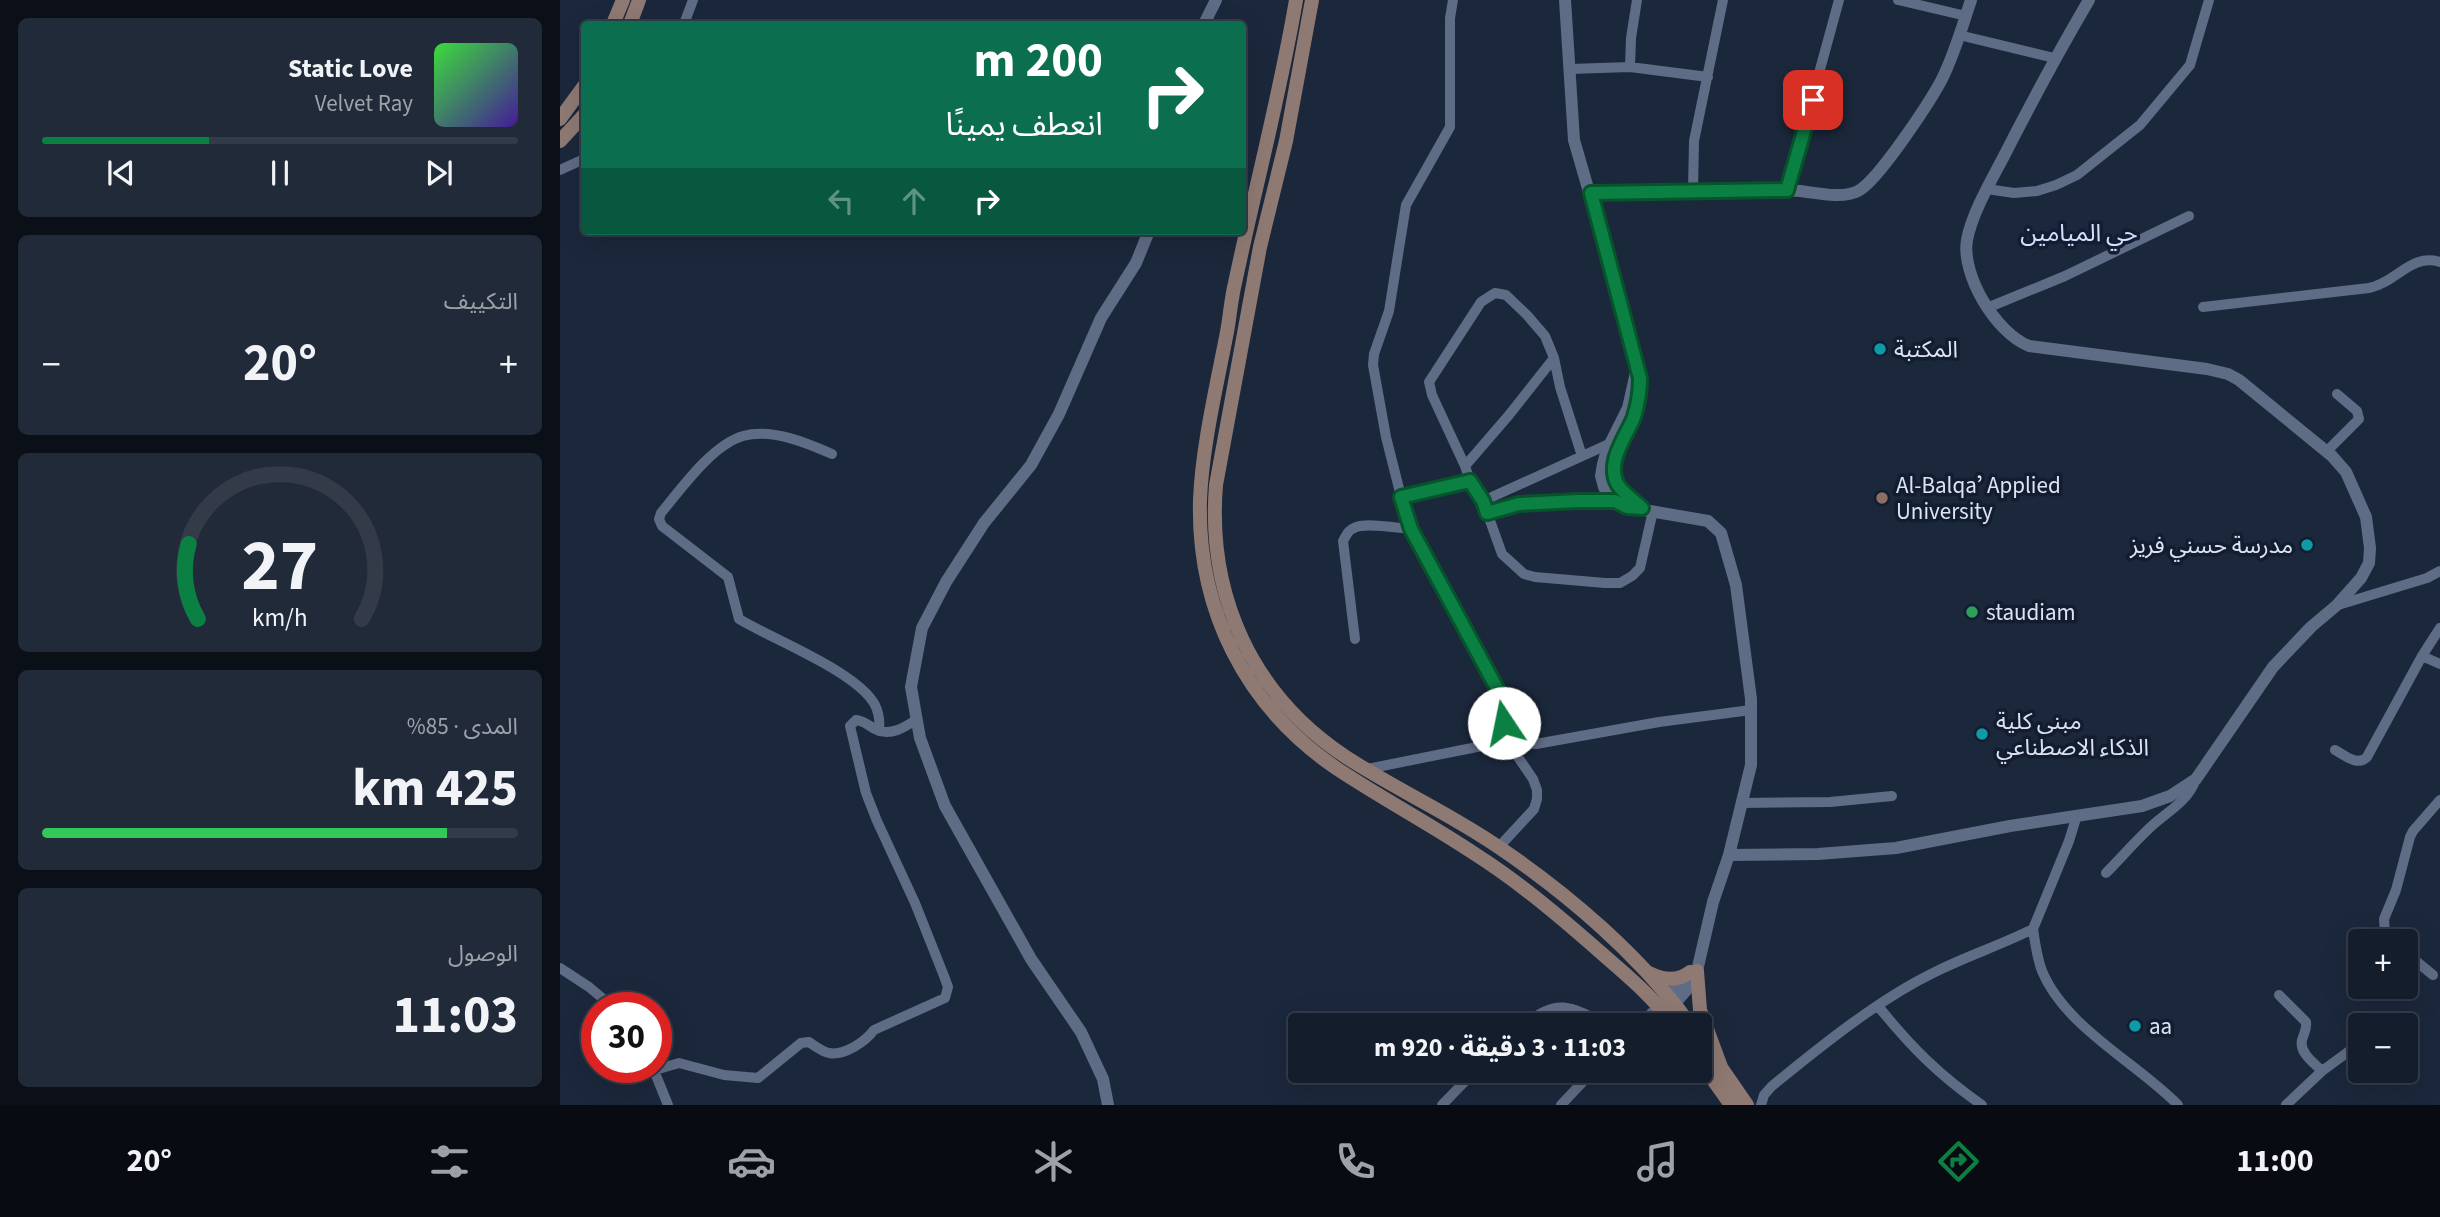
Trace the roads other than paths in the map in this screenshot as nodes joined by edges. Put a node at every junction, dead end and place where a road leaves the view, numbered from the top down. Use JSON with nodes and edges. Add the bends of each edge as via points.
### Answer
{"nodes":[{"id":1,"x":623,"y":0,"type":"edge"},
{"id":2,"x":639,"y":0,"type":"edge"},
{"id":3,"x":693,"y":0,"type":"edge"},
{"id":4,"x":1216,"y":0,"type":"edge"},
{"id":5,"x":1296,"y":0,"type":"edge"},
{"id":6,"x":1312,"y":0,"type":"edge"},
{"id":7,"x":1453,"y":0,"type":"edge"},
{"id":8,"x":1565,"y":0,"type":"edge"},
{"id":9,"x":1637,"y":0,"type":"edge"},
{"id":10,"x":1723,"y":0,"type":"edge"},
{"id":11,"x":1839,"y":0,"type":"edge"},
{"id":12,"x":1898,"y":0,"type":"edge"},
{"id":13,"x":1971,"y":0,"type":"edge"},
{"id":14,"x":2089,"y":0,"type":"edge"},
{"id":15,"x":2209,"y":0,"type":"edge"},
{"id":16,"x":1966,"y":16,"type":"junction"},
{"id":17,"x":614,"y":21,"type":"edge"},
{"id":18,"x":631,"y":21,"type":"edge"},
{"id":19,"x":685,"y":21,"type":"edge"},
{"id":20,"x":1206,"y":21,"type":"edge"},
{"id":21,"x":1959,"y":34,"type":"junction"},
{"id":22,"x":2054,"y":58,"type":"junction"},
{"id":23,"x":1630,"y":67,"type":"junction"},
{"id":24,"x":1570,"y":69,"type":"junction"},
{"id":25,"x":1708,"y":77,"type":"junction"},
{"id":26,"x":581,"y":90,"type":"edge"},
{"id":27,"x":581,"y":118,"type":"edge"},
{"id":28,"x":560,"y":119,"type":"edge"},
{"id":29,"x":560,"y":141,"type":"edge"},
{"id":30,"x":581,"y":160,"type":"edge"},
{"id":31,"x":562,"y":165,"type":"edge"},
{"id":32,"x":1693,"y":190,"type":"junction"},
{"id":33,"x":1787,"y":190,"type":"junction"},
{"id":34,"x":1987,"y":190,"type":"junction"},
{"id":35,"x":1591,"y":193,"type":"junction"},
{"id":36,"x":2189,"y":216,"type":"dead end"},
{"id":37,"x":1147,"y":235,"type":"edge"},
{"id":38,"x":1244,"y":244,"type":"junction"},
{"id":39,"x":1261,"y":247,"type":"junction"},
{"id":40,"x":2440,"y":262,"type":"edge"},
{"id":41,"x":2203,"y":307,"type":"dead end"},
{"id":42,"x":1987,"y":308,"type":"junction"},
{"id":43,"x":1554,"y":358,"type":"junction"},
{"id":44,"x":1637,"y":368,"type":"junction"},
{"id":45,"x":2337,"y":394,"type":"dead end"},
{"id":46,"x":1611,"y":443,"type":"junction"},
{"id":47,"x":2327,"y":451,"type":"junction"},
{"id":48,"x":832,"y":454,"type":"dead end"},
{"id":49,"x":1582,"y":456,"type":"junction"},
{"id":50,"x":1465,"y":466,"type":"junction"},
{"id":51,"x":1470,"y":481,"type":"junction"},
{"id":52,"x":1401,"y":497,"type":"junction"},
{"id":53,"x":1483,"y":501,"type":"junction"},
{"id":54,"x":1615,"y":501,"type":"junction"},
{"id":55,"x":1648,"y":509,"type":"junction"},
{"id":56,"x":1487,"y":513,"type":"junction"},
{"id":57,"x":1411,"y":529,"type":"junction"},
{"id":58,"x":2440,"y":571,"type":"edge"},
{"id":59,"x":2337,"y":605,"type":"junction"},
{"id":60,"x":2440,"y":628,"type":"edge"},
{"id":61,"x":1355,"y":639,"type":"dead end"},
{"id":62,"x":2422,"y":656,"type":"junction"},
{"id":63,"x":2440,"y":664,"type":"edge"},
{"id":64,"x":1751,"y":710,"type":"junction"},
{"id":65,"x":916,"y":720,"type":"junction"},
{"id":66,"x":879,"y":731,"type":"junction"},
{"id":67,"x":1507,"y":741,"type":"junction"},
{"id":68,"x":2335,"y":750,"type":"dead end"},
{"id":69,"x":1367,"y":769,"type":"junction"},
{"id":70,"x":2196,"y":779,"type":"junction"},
{"id":71,"x":1892,"y":796,"type":"dead end"},
{"id":72,"x":2440,"y":800,"type":"edge"},
{"id":73,"x":1741,"y":803,"type":"junction"},
{"id":74,"x":2077,"y":815,"type":"junction"},
{"id":75,"x":1499,"y":847,"type":"junction"},
{"id":76,"x":1729,"y":855,"type":"junction"},
{"id":77,"x":2106,"y":873,"type":"dead end"},
{"id":78,"x":2033,"y":929,"type":"junction"},
{"id":79,"x":2385,"y":929,"type":"edge"},
{"id":80,"x":2418,"y":963,"type":"edge"},
{"id":81,"x":560,"y":968,"type":"edge"},
{"id":82,"x":1693,"y":971,"type":"junction"},
{"id":83,"x":1645,"y":972,"type":"junction"},
{"id":84,"x":2433,"y":975,"type":"dead end"},
{"id":85,"x":595,"y":992,"type":"edge"},
{"id":86,"x":2279,"y":995,"type":"dead end"},
{"id":87,"x":1878,"y":1006,"type":"junction"},
{"id":88,"x":1668,"y":1009,"type":"edge"},
{"id":89,"x":1539,"y":1013,"type":"edge"},
{"id":90,"x":1585,"y":1013,"type":"edge"},
{"id":91,"x":2348,"y":1052,"type":"edge"},
{"id":92,"x":1712,"y":1055,"type":"edge"},
{"id":93,"x":672,"y":1065,"type":"edge"},
{"id":94,"x":1721,"y":1067,"type":"junction"},
{"id":95,"x":2322,"y":1071,"type":"junction"},
{"id":96,"x":1712,"y":1078,"type":"edge"},
{"id":97,"x":659,"y":1083,"type":"edge"},
{"id":98,"x":1463,"y":1083,"type":"edge"},
{"id":99,"x":1582,"y":1083,"type":"edge"},
{"id":100,"x":1564,"y":1104,"type":"edge"},
{"id":101,"x":668,"y":1105,"type":"edge"},
{"id":102,"x":1108,"y":1105,"type":"edge"},
{"id":103,"x":1442,"y":1105,"type":"edge"},
{"id":104,"x":1731,"y":1105,"type":"edge"},
{"id":105,"x":1746,"y":1105,"type":"edge"},
{"id":106,"x":1761,"y":1105,"type":"edge"},
{"id":107,"x":1982,"y":1105,"type":"edge"},
{"id":108,"x":2178,"y":1105,"type":"edge"},
{"id":109,"x":2286,"y":1105,"type":"edge"}],
"edges":[{"from":1,"to":17,"type":"main road"},
{"from":2,"to":18,"type":"main road"},
{"from":3,"to":19,"type":"street"},
{"from":4,"to":20,"type":"street"},
{"from":5,"to":38,"type":"main road"},
{"from":6,"to":39,"type":"main road"},
{"from":7,"to":52,"type":"street","via":[[1450,127],[1406,205],[1389,312],[1374,354],[1386,437]]},
{"from":8,"to":24,"type":"street"},
{"from":9,"to":23,"type":"street"},
{"from":10,"to":25,"type":"street"},
{"from":11,"to":33,"type":"street"},
{"from":12,"to":16,"type":"street"},
{"from":13,"to":16,"type":"street"},
{"from":14,"to":22,"type":"street"},
{"from":15,"to":34,"type":"street","via":[[2190,65],[2140,125],[2056,186],[2014,193]]},
{"from":16,"to":21,"type":"street"},
{"from":21,"to":22,"type":"street"},
{"from":21,"to":33,"type":"street","via":[[1941,81],[1869,185],[1851,194]]},
{"from":22,"to":34,"type":"street"},
{"from":23,"to":24,"type":"street"},
{"from":23,"to":25,"type":"street"},
{"from":24,"to":35,"type":"street","via":[[1574,140]]},
{"from":25,"to":32,"type":"street","via":[[1694,141]]},
{"from":26,"to":28,"type":"main road"},
{"from":27,"to":29,"type":"main road"},
{"from":30,"to":31,"type":"street"},
{"from":32,"to":33,"type":"street"},
{"from":32,"to":35,"type":"street"},
{"from":34,"to":42,"type":"street","via":[[1966,249]]},
{"from":35,"to":44,"type":"street"},
{"from":36,"to":42,"type":"street"},
{"from":37,"to":65,"type":"street","via":[[1136,263],[1101,318],[1031,465],[1001,500],[946,582],[922,628],[911,687]]},
{"from":38,"to":39,"type":"main road"},
{"from":38,"to":88,"type":"main road","via":[[1200,496],[1204,566],[1229,646],[1261,698],[1311,749],[1514,881]]},
{"from":39,"to":69,"type":"main road","via":[[1216,485],[1213,519],[1220,569],[1238,631],[1266,683],[1306,727]]},
{"from":40,"to":41,"type":"street","via":[[2420,260],[2387,283],[2368,288]]},
{"from":42,"to":47,"type":"street","via":[[2007,333],[2029,345],[2228,374]]},
{"from":43,"to":49,"type":"street"},
{"from":43,"to":50,"type":"street"},
{"from":43,"to":50,"type":"street","via":[[1545,336],[1506,295],[1495,293],[1483,299],[1429,382]]},
{"from":44,"to":46,"type":"street","via":[[1628,408]]},
{"from":44,"to":55,"type":"street","via":[[1639,397],[1614,472],[1619,487]]},
{"from":45,"to":47,"type":"street","via":[[2357,411],[2359,419]]},
{"from":46,"to":49,"type":"street"},
{"from":46,"to":54,"type":"street","via":[[1601,476]]},
{"from":47,"to":59,"type":"street","via":[[2353,484],[2366,517],[2370,548],[2361,578]]},
{"from":48,"to":66,"type":"street","via":[[773,436],[737,439],[703,465],[659,519],[728,577],[739,619],[846,677],[870,697]]},
{"from":49,"to":53,"type":"street"},
{"from":50,"to":51,"type":"street"},
{"from":51,"to":52,"type":"street"},
{"from":51,"to":53,"type":"street"},
{"from":52,"to":57,"type":"street"},
{"from":53,"to":56,"type":"street"},
{"from":54,"to":55,"type":"street"},
{"from":54,"to":56,"type":"street","via":[[1519,504]]},
{"from":55,"to":56,"type":"street","via":[[1640,568],[1620,583],[1524,574],[1502,554]]},
{"from":55,"to":64,"type":"street","via":[[1708,521],[1721,533],[1736,584]]},
{"from":57,"to":61,"type":"street","via":[[1365,526],[1347,533],[1343,541]]},
{"from":57,"to":67,"type":"street","via":[[1500,694]]},
{"from":58,"to":59,"type":"street"},
{"from":59,"to":70,"type":"street","via":[[2273,667]]},
{"from":60,"to":62,"type":"street"},
{"from":62,"to":63,"type":"street"},
{"from":62,"to":68,"type":"street","via":[[2367,757],[2357,762]]},
{"from":64,"to":67,"type":"street","via":[[1536,744]]},
{"from":64,"to":73,"type":"street","via":[[1751,765]]},
{"from":65,"to":66,"type":"street","via":[[899,730]]},
{"from":65,"to":102,"type":"street","via":[[945,806],[1031,959],[1082,1032],[1103,1079]]},
{"from":66,"to":93,"type":"street","via":[[861,720],[850,726],[866,793],[944,976],[945,998],[874,1030],[866,1040],[842,1051],[828,1052],[801,1043],[758,1078]]},
{"from":67,"to":69,"type":"street"},
{"from":67,"to":75,"type":"street","via":[[1533,779],[1537,799],[1525,821]]},
{"from":69,"to":75,"type":"main road"},
{"from":70,"to":74,"type":"street","via":[[2156,802]]},
{"from":70,"to":77,"type":"street","via":[[2183,801]]},
{"from":71,"to":73,"type":"street"},
{"from":72,"to":79,"type":"street","via":[[2410,837]]},
{"from":73,"to":76,"type":"street"},
{"from":74,"to":76,"type":"street","via":[[1896,848]]},
{"from":74,"to":78,"type":"street"},
{"from":75,"to":83,"type":"main road","via":[[1583,910]]},
{"from":76,"to":82,"type":"street"},
{"from":78,"to":87,"type":"street","via":[[1934,972]]},
{"from":78,"to":108,"type":"street","via":[[2038,960],[2059,1000]]},
{"from":80,"to":84,"type":"street"},
{"from":81,"to":85,"type":"street"},
{"from":82,"to":83,"type":"main road","via":[[1681,979]]},
{"from":82,"to":88,"type":"street","via":[[1690,986]]},
{"from":82,"to":94,"type":"main road","via":[[1700,1010]]},
{"from":83,"to":88,"type":"main road"},
{"from":86,"to":95,"type":"street","via":[[2306,1022],[2303,1050]]},
{"from":87,"to":106,"type":"street","via":[[1772,1086]]},
{"from":87,"to":107,"type":"street","via":[[1920,1055]]},
{"from":89,"to":90,"type":"street","via":[[1558,1006]]},
{"from":91,"to":95,"type":"street"},
{"from":92,"to":94,"type":"main road"},
{"from":94,"to":105,"type":"main road"},
{"from":95,"to":109,"type":"street"},
{"from":96,"to":104,"type":"main road"},
{"from":97,"to":101,"type":"street"},
{"from":98,"to":103,"type":"street"},
{"from":99,"to":100,"type":"street"}]}
